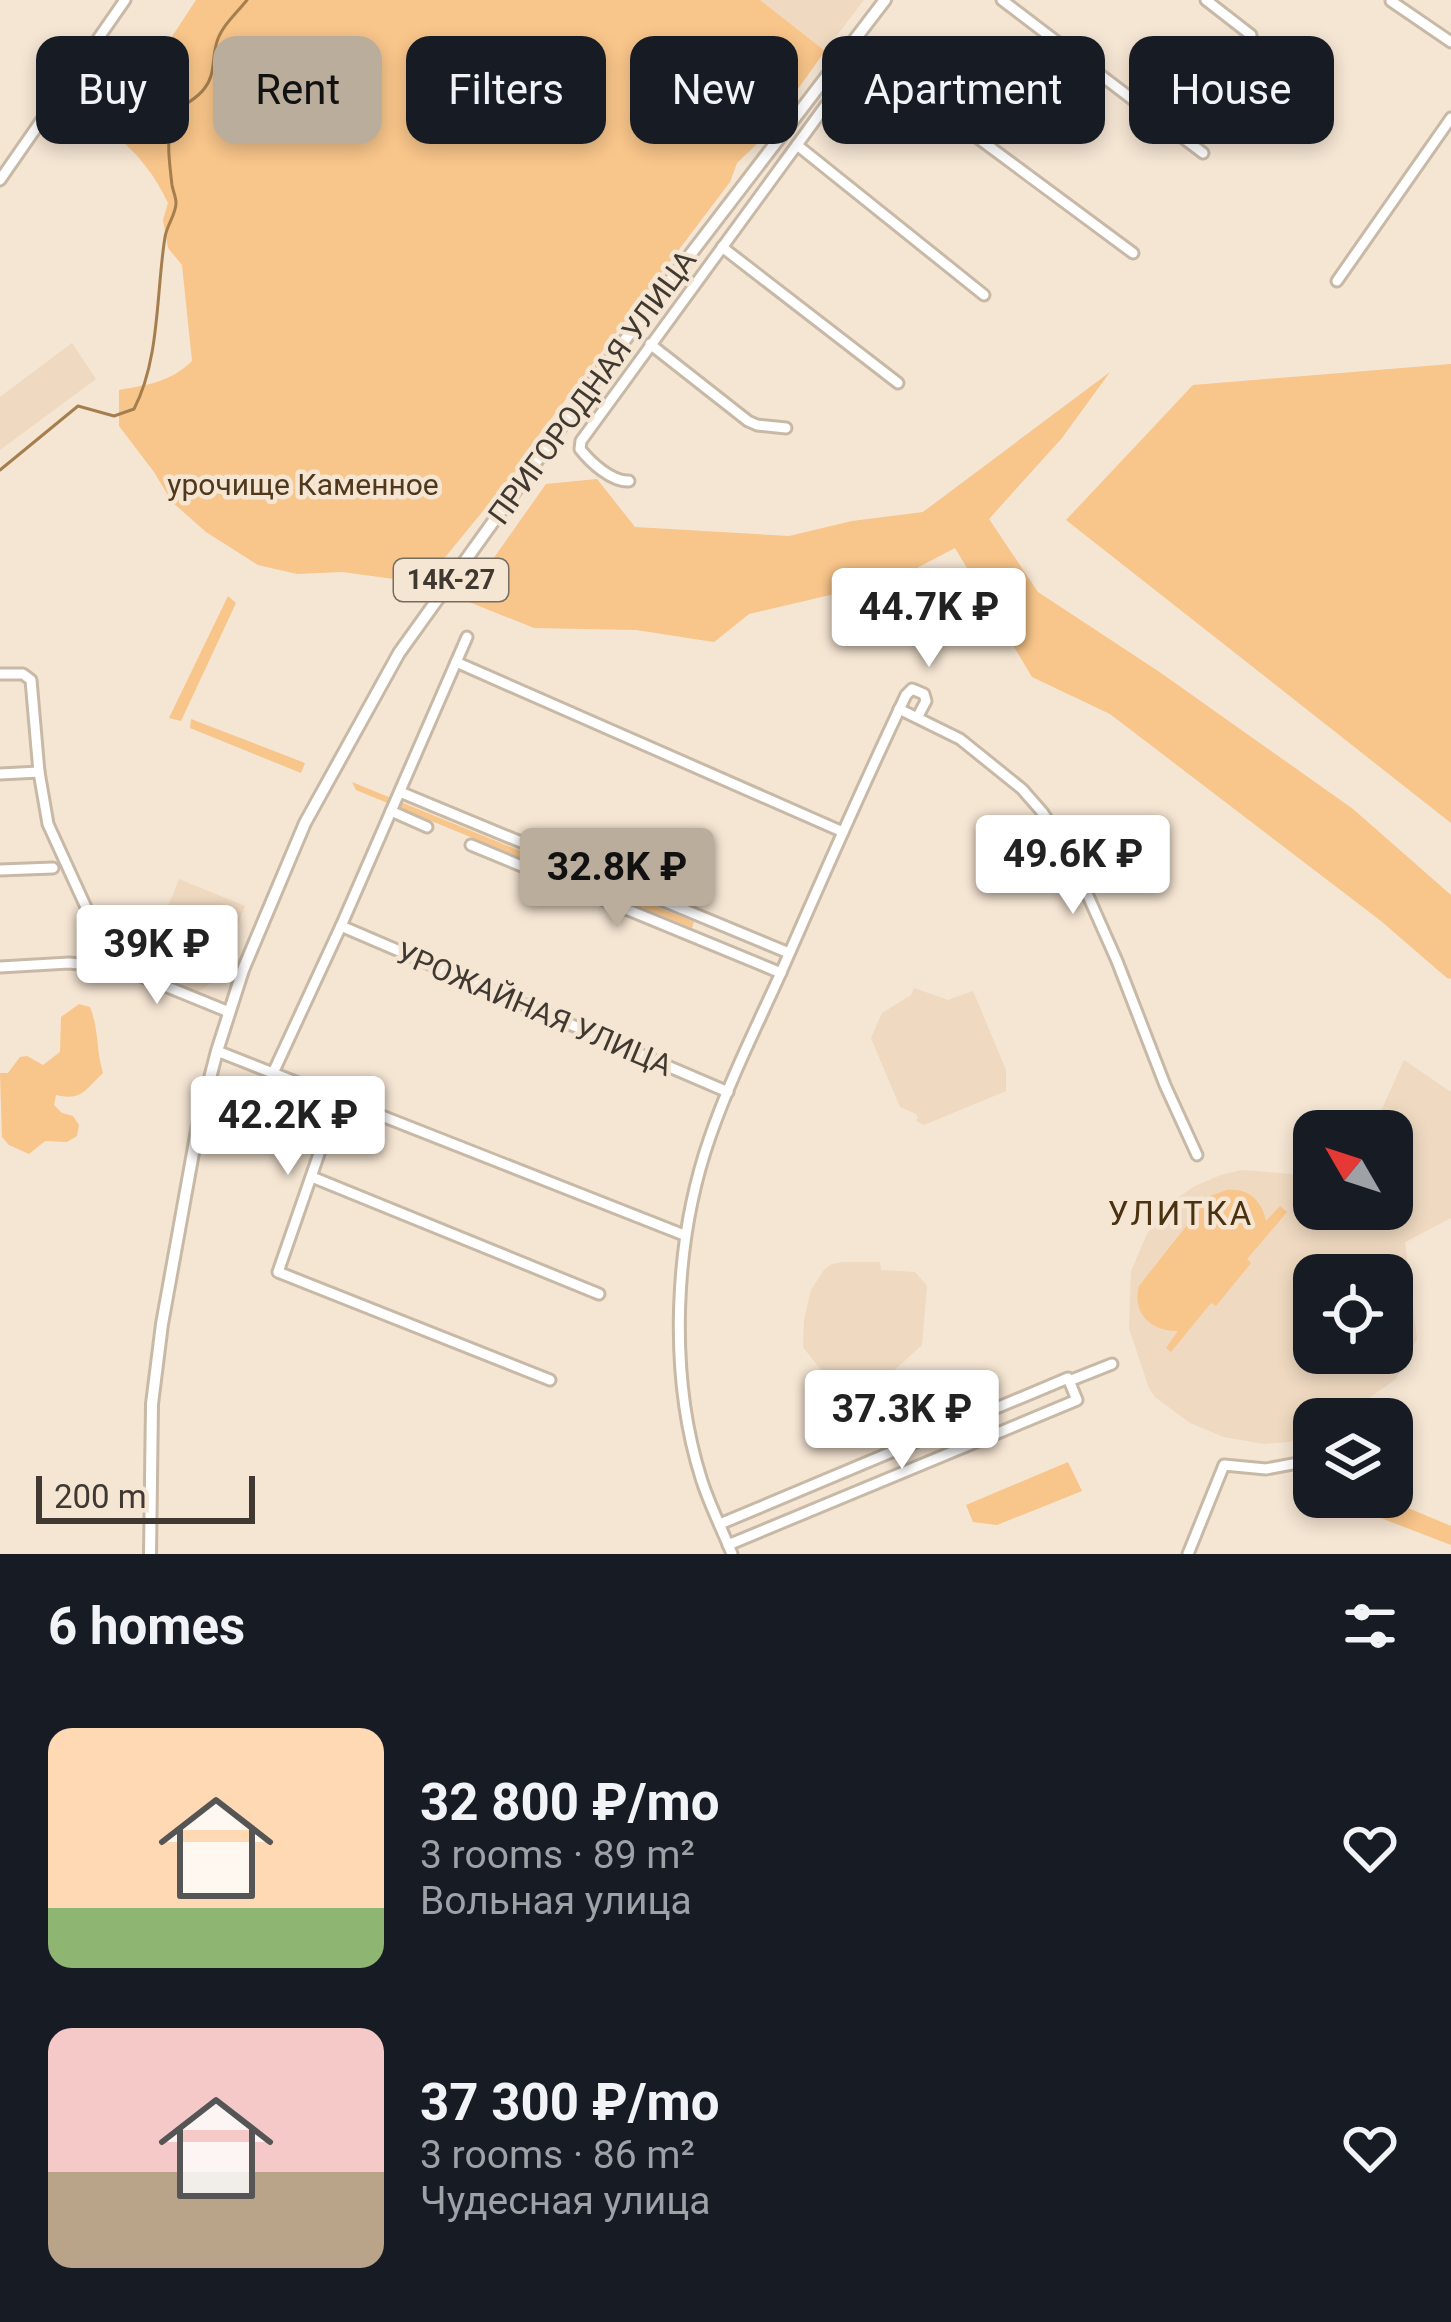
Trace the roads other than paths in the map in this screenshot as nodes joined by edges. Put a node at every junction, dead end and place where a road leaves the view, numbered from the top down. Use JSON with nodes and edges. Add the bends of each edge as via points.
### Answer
{"nodes":[{"id":1,"x":125,"y":0,"type":"edge"},
{"id":2,"x":885,"y":0,"type":"edge"},
{"id":3,"x":1002,"y":0,"type":"edge"},
{"id":4,"x":1206,"y":0,"type":"edge"},
{"id":5,"x":1391,"y":1,"type":"edge"},
{"id":6,"x":1251,"y":35,"type":"dead end"},
{"id":7,"x":857,"y":36,"type":"edge"},
{"id":8,"x":1451,"y":42,"type":"edge"},
{"id":9,"x":822,"y":82,"type":"edge"},
{"id":10,"x":822,"y":111,"type":"edge"},
{"id":11,"x":1451,"y":118,"type":"edge"},
{"id":12,"x":986,"y":144,"type":"edge"},
{"id":13,"x":797,"y":145,"type":"junction"},
{"id":14,"x":1203,"y":153,"type":"dead end"},
{"id":15,"x":0,"y":181,"type":"edge"},
{"id":16,"x":722,"y":247,"type":"junction"},
{"id":17,"x":1133,"y":253,"type":"dead end"},
{"id":18,"x":1337,"y":281,"type":"dead end"},
{"id":19,"x":984,"y":295,"type":"dead end"},
{"id":20,"x":650,"y":344,"type":"junction"},
{"id":21,"x":898,"y":383,"type":"dead end"},
{"id":22,"x":786,"y":428,"type":"dead end"},
{"id":23,"x":629,"y":481,"type":"dead end"},
{"id":24,"x":467,"y":637,"type":"dead end"},
{"id":25,"x":456,"y":662,"type":"junction"},
{"id":26,"x":0,"y":674,"type":"edge"},
{"id":27,"x":899,"y":709,"type":"junction"},
{"id":28,"x":919,"y":716,"type":"junction"},
{"id":29,"x":39,"y":772,"type":"junction"},
{"id":30,"x":0,"y":774,"type":"edge"},
{"id":31,"x":400,"y":792,"type":"junction"},
{"id":32,"x":391,"y":811,"type":"junction"},
{"id":33,"x":428,"y":826,"type":"dead end"},
{"id":34,"x":843,"y":832,"type":"junction"},
{"id":35,"x":471,"y":845,"type":"dead end"},
{"id":36,"x":53,"y":868,"type":"dead end"},
{"id":37,"x":0,"y":870,"type":"edge"},
{"id":38,"x":341,"y":926,"type":"junction"},
{"id":39,"x":95,"y":927,"type":"junction"},
{"id":40,"x":789,"y":953,"type":"junction"},
{"id":41,"x":97,"y":964,"type":"junction"},
{"id":42,"x":0,"y":967,"type":"edge"},
{"id":43,"x":121,"y":968,"type":"junction"},
{"id":44,"x":781,"y":973,"type":"junction"},
{"id":45,"x":229,"y":1012,"type":"junction"},
{"id":46,"x":217,"y":1051,"type":"junction"},
{"id":47,"x":273,"y":1073,"type":"junction"},
{"id":48,"x":728,"y":1092,"type":"junction"},
{"id":49,"x":338,"y":1099,"type":"junction"},
{"id":50,"x":1197,"y":1155,"type":"dead end"},
{"id":51,"x":312,"y":1177,"type":"junction"},
{"id":52,"x":685,"y":1235,"type":"junction"},
{"id":53,"x":599,"y":1294,"type":"dead end"},
{"id":54,"x":1112,"y":1364,"type":"dead end"},
{"id":55,"x":550,"y":1380,"type":"dead end"},
{"id":56,"x":1069,"y":1381,"type":"junction"},
{"id":57,"x":1293,"y":1464,"type":"edge"},
{"id":58,"x":740,"y":1516,"type":"junction"},
{"id":59,"x":720,"y":1524,"type":"junction"},
{"id":60,"x":749,"y":1535,"type":"junction"},
{"id":61,"x":730,"y":1549,"type":"edge"},
{"id":62,"x":150,"y":1554,"type":"edge"},
{"id":63,"x":1188,"y":1554,"type":"edge"}],
"edges":[{"from":1,"to":15,"type":"street"},
{"from":2,"to":7,"type":"main road","name":"ПРИГОРОДНАЯ УЛИЦА"},
{"from":3,"to":14,"type":"street"},
{"from":4,"to":6,"type":"street"},
{"from":5,"to":8,"type":"street"},
{"from":9,"to":45,"type":"main road","name":"ПРИГОРОДНАЯ УЛИЦА","number":"14К-27","via":[[399,653],[305,823]]},
{"from":10,"to":13,"type":"street","name":"ПРИГОРОДНАЯ УЛИЦА"},
{"from":11,"to":18,"type":"street"},
{"from":12,"to":17,"type":"street"},
{"from":13,"to":16,"type":"street","name":"ПРИГОРОДНАЯ УЛИЦА"},
{"from":13,"to":19,"type":"street"},
{"from":16,"to":20,"type":"street","name":"ПРИГОРОДНАЯ УЛИЦА"},
{"from":16,"to":21,"type":"street"},
{"from":20,"to":22,"type":"street","via":[[748,421]]},
{"from":20,"to":23,"type":"street","name":"ПРИГОРОДНАЯ УЛИЦА","via":[[580,441],[587,458]]},
{"from":24,"to":25,"type":"street"},
{"from":25,"to":31,"type":"street"},
{"from":25,"to":34,"type":"street"},
{"from":26,"to":29,"type":"street","via":[[31,680]]},
{"from":27,"to":28,"type":"street"},
{"from":27,"to":28,"type":"street","via":[[911,689],[919,690],[926,701]]},
{"from":27,"to":34,"type":"street"},
{"from":28,"to":50,"type":"street","via":[[1022,789],[1069,853]]},
{"from":29,"to":30,"type":"street"},
{"from":29,"to":39,"type":"street","via":[[48,824]]},
{"from":31,"to":32,"type":"street"},
{"from":31,"to":40,"type":"street"},
{"from":32,"to":33,"type":"street"},
{"from":32,"to":38,"type":"street"},
{"from":34,"to":40,"type":"street"},
{"from":35,"to":44,"type":"street"},
{"from":36,"to":37,"type":"street"},
{"from":38,"to":47,"type":"street"},
{"from":38,"to":48,"type":"street","name":"УРОЖАЙНАЯ УЛИЦА"},
{"from":39,"to":41,"type":"street"},
{"from":39,"to":43,"type":"street"},
{"from":40,"to":44,"type":"street"},
{"from":41,"to":42,"type":"street"},
{"from":41,"to":43,"type":"street"},
{"from":43,"to":45,"type":"street"},
{"from":44,"to":48,"type":"street"},
{"from":45,"to":46,"type":"main road","name":"ПРИГОРОДНАЯ УЛИЦА","number":"14К-27"},
{"from":46,"to":47,"type":"street"},
{"from":46,"to":62,"type":"main road","name":"ПРИГОРОДНАЯ УЛИЦА","number":"14К-27","via":[[162,1324]]},
{"from":47,"to":49,"type":"street"},
{"from":48,"to":52,"type":"street"},
{"from":49,"to":51,"type":"street"},
{"from":49,"to":52,"type":"street"},
{"from":51,"to":53,"type":"street"},
{"from":51,"to":55,"type":"street","via":[[278,1272]]},
{"from":52,"to":59,"type":"street","via":[[685,1402],[700,1478]]},
{"from":54,"to":56,"type":"street"},
{"from":56,"to":58,"type":"street"},
{"from":56,"to":60,"type":"street","via":[[1077,1400]]},
{"from":57,"to":63,"type":"street","via":[[1224,1465]]},
{"from":58,"to":59,"type":"street"},
{"from":58,"to":60,"type":"street"},
{"from":59,"to":61,"type":"street"},
{"from":60,"to":61,"type":"street"}]}
